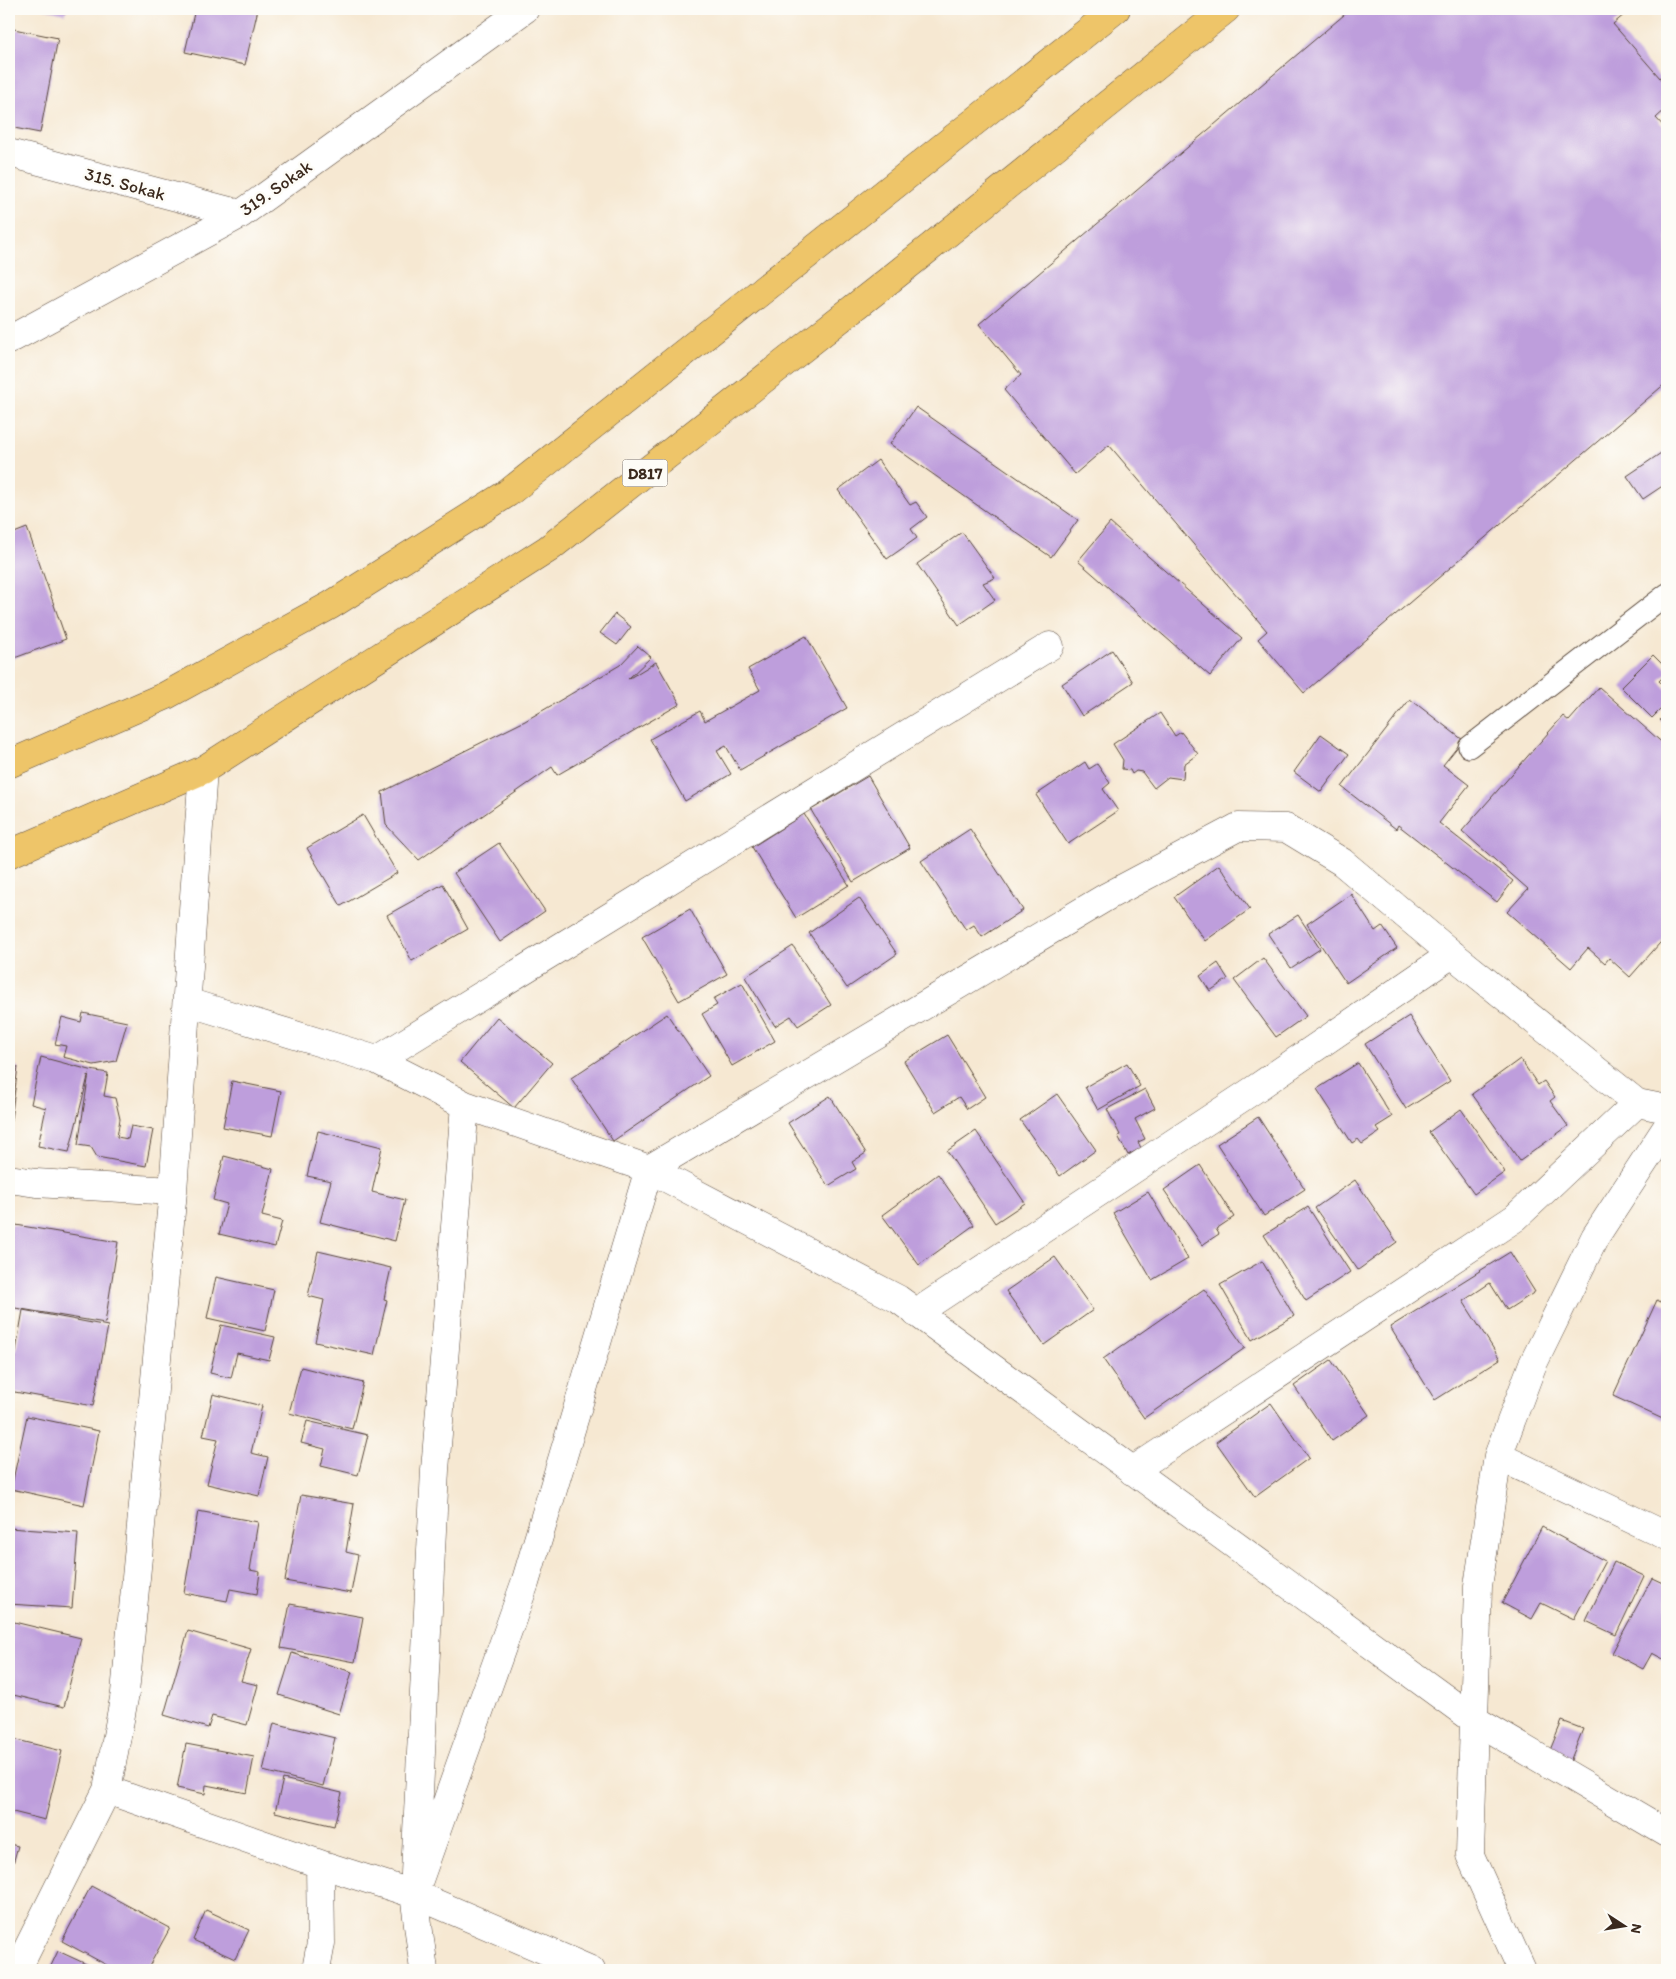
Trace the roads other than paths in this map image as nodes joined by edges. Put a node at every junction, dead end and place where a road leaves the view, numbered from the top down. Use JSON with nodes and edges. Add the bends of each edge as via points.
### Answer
{"nodes":[{"id":1,"x":525,"y":9,"type":"edge"},
{"id":2,"x":1116,"y":9,"type":"edge"},
{"id":3,"x":1226,"y":9,"type":"edge"},
{"id":4,"x":9,"y":153,"type":"edge"},
{"id":5,"x":241,"y":214,"type":"junction"},
{"id":6,"x":9,"y":340,"type":"edge"},
{"id":7,"x":1667,"y":594,"type":"edge"},
{"id":8,"x":1050,"y":646,"type":"dead end"},
{"id":9,"x":1469,"y":747,"type":"dead end"},
{"id":10,"x":9,"y":764,"type":"edge"},
{"id":11,"x":203,"y":770,"type":"junction"},
{"id":12,"x":9,"y":854,"type":"edge"},
{"id":13,"x":1452,"y":954,"type":"junction"},
{"id":14,"x":187,"y":1002,"type":"junction"},
{"id":15,"x":377,"y":1060,"type":"junction"},
{"id":16,"x":1637,"y":1103,"type":"junction"},
{"id":17,"x":464,"y":1105,"type":"junction"},
{"id":18,"x":1667,"y":1110,"type":"edge"},
{"id":19,"x":1667,"y":1127,"type":"edge"},
{"id":20,"x":649,"y":1169,"type":"junction"},
{"id":21,"x":9,"y":1178,"type":"edge"},
{"id":22,"x":173,"y":1191,"type":"junction"},
{"id":23,"x":916,"y":1313,"type":"junction"},
{"id":24,"x":1498,"y":1456,"type":"junction"},
{"id":25,"x":1132,"y":1470,"type":"junction"},
{"id":26,"x":1667,"y":1536,"type":"edge"},
{"id":27,"x":1473,"y":1719,"type":"junction"},
{"id":28,"x":106,"y":1790,"type":"junction"},
{"id":29,"x":1667,"y":1833,"type":"edge"},
{"id":30,"x":320,"y":1864,"type":"junction"},
{"id":31,"x":414,"y":1894,"type":"junction"},
{"id":32,"x":17,"y":1970,"type":"edge"},
{"id":33,"x":316,"y":1970,"type":"edge"},
{"id":34,"x":424,"y":1970,"type":"edge"},
{"id":35,"x":591,"y":1970,"type":"edge"},
{"id":36,"x":1522,"y":1970,"type":"edge"}],
"edges":[{"from":1,"to":5,"type":"street","name":"319. Sokak"},
{"from":2,"to":10,"type":"highway","via":[[508,493],[332,605],[165,696]]},
{"from":3,"to":11,"type":"highway","number":"D817","via":[[548,549]]},
{"from":4,"to":5,"type":"street","name":"315. Sokak"},
{"from":5,"to":6,"type":"street","name":"319. Sokak"},
{"from":7,"to":9,"type":"lane"},
{"from":8,"to":15,"type":"street"},
{"from":11,"to":12,"type":"highway","number":"D817"},
{"from":11,"to":14,"type":"street"},
{"from":13,"to":16,"type":"street"},
{"from":13,"to":20,"type":"street","via":[[1342,862],[1286,828],[1238,827],[1108,896]]},
{"from":13,"to":23,"type":"street"},
{"from":14,"to":15,"type":"street"},
{"from":14,"to":22,"type":"street"},
{"from":15,"to":17,"type":"street"},
{"from":16,"to":18,"type":"street"},
{"from":16,"to":25,"type":"street","via":[[1515,1218]]},
{"from":17,"to":20,"type":"street"},
{"from":17,"to":31,"type":"street","via":[[435,1470]]},
{"from":19,"to":24,"type":"street","via":[[1595,1237],[1532,1366]]},
{"from":20,"to":23,"type":"street","via":[[898,1299]]},
{"from":20,"to":31,"type":"street","via":[[525,1583]]},
{"from":21,"to":22,"type":"street","via":[[36,1183]]},
{"from":22,"to":28,"type":"street","via":[[125,1693]]},
{"from":23,"to":25,"type":"street"},
{"from":24,"to":26,"type":"street"},
{"from":24,"to":27,"type":"street","via":[[1478,1586]]},
{"from":25,"to":27,"type":"street"},
{"from":27,"to":29,"type":"street"},
{"from":27,"to":36,"type":"street","via":[[1470,1854]]},
{"from":28,"to":30,"type":"street"},
{"from":28,"to":32,"type":"street"},
{"from":30,"to":31,"type":"street"},
{"from":30,"to":33,"type":"street","via":[[321,1943]]},
{"from":31,"to":34,"type":"street"},
{"from":31,"to":35,"type":"street"}]}
